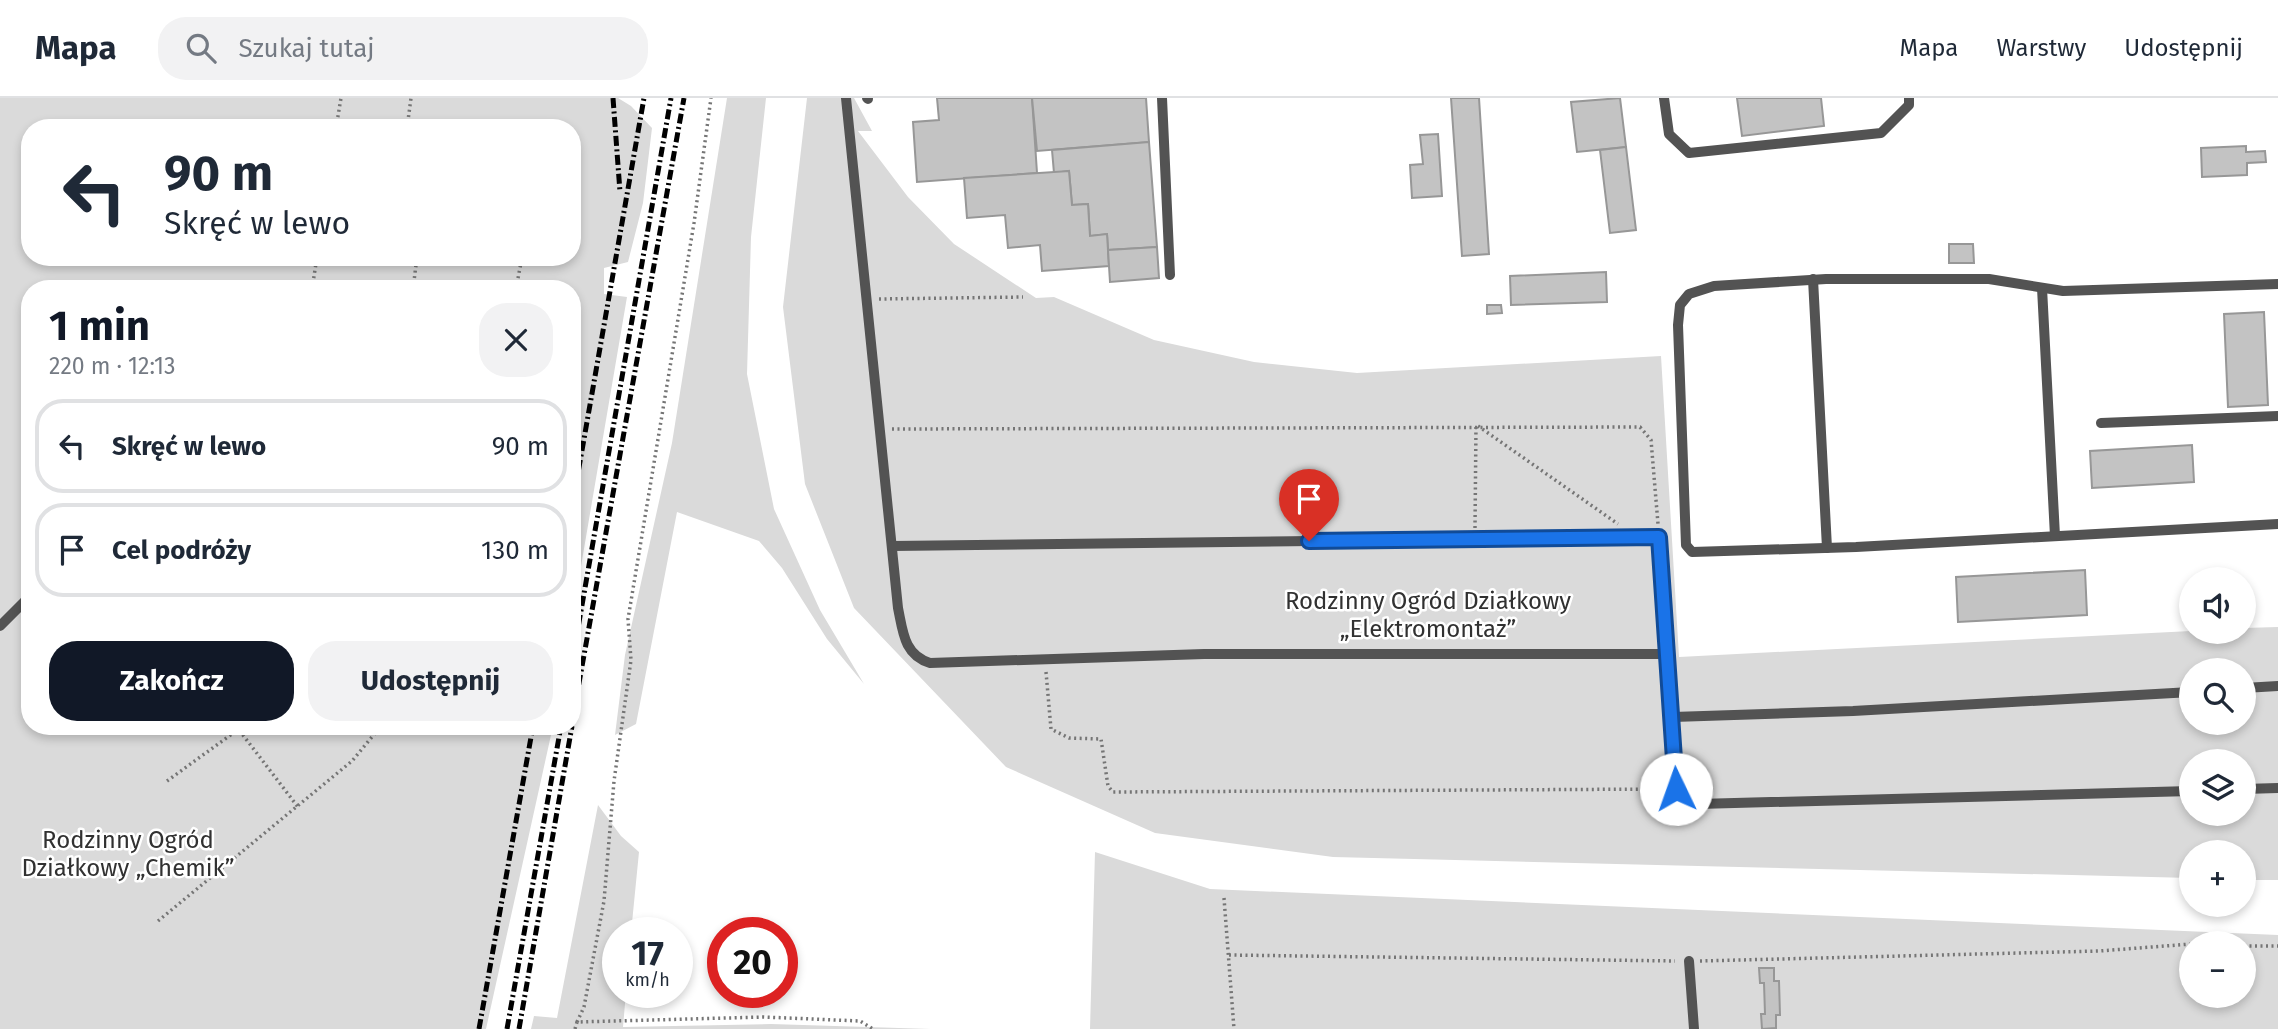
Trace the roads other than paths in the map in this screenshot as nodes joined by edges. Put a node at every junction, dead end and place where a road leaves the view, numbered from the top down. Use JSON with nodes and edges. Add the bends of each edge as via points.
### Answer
{"nodes":[{"id":1,"x":846,"y":98,"type":"edge"},
{"id":2,"x":1162,"y":98,"type":"edge"},
{"id":3,"x":1664,"y":98,"type":"edge"},
{"id":4,"x":1909,"y":98,"type":"edge"},
{"id":5,"x":1170,"y":275,"type":"dead end"},
{"id":6,"x":1813,"y":279,"type":"junction"},
{"id":7,"x":2278,"y":284,"type":"edge"},
{"id":8,"x":2042,"y":288,"type":"junction"},
{"id":9,"x":2278,"y":416,"type":"edge"},
{"id":10,"x":2101,"y":423,"type":"dead end"},
{"id":11,"x":2278,"y":524,"type":"edge"},
{"id":12,"x":2055,"y":536,"type":"junction"},
{"id":13,"x":893,"y":546,"type":"junction"},
{"id":14,"x":1827,"y":548,"type":"junction"},
{"id":15,"x":21,"y":605,"type":"edge"},
{"id":16,"x":0,"y":626,"type":"edge"},
{"id":17,"x":1668,"y":654,"type":"junction"},
{"id":18,"x":2278,"y":686,"type":"edge"},
{"id":19,"x":2256,"y":687,"type":"edge"},
{"id":20,"x":2179,"y":693,"type":"edge"},
{"id":21,"x":1673,"y":717,"type":"junction"},
{"id":22,"x":2278,"y":788,"type":"edge"},
{"id":23,"x":2256,"y":789,"type":"edge"},
{"id":24,"x":2179,"y":791,"type":"edge"},
{"id":25,"x":1689,"y":961,"type":"road end"},
{"id":26,"x":1694,"y":1029,"type":"edge"}],
"edges":[{"from":1,"to":13,"type":"lane"},
{"from":2,"to":5,"type":"lane"},
{"from":3,"to":4,"type":"lane","via":[[1669,134],[1689,153],[1881,133],[1909,105]]},
{"from":6,"to":8,"type":"lane","via":[[1989,279]]},
{"from":6,"to":14,"type":"lane"},
{"from":6,"to":14,"type":"lane","via":[[1714,286],[1689,294],[1680,305],[1686,545],[1692,552]]},
{"from":7,"to":8,"type":"lane"},
{"from":8,"to":12,"type":"lane"},
{"from":9,"to":10,"type":"lane"},
{"from":11,"to":12,"type":"lane"},
{"from":12,"to":14,"type":"lane"},
{"from":13,"to":17,"type":"lane","via":[[906,647],[930,663],[1204,654]]},
{"from":13,"to":17,"type":"lane","via":[[1659,537]]},
{"from":15,"to":16,"type":"lane"},
{"from":17,"to":21,"type":"lane"},
{"from":18,"to":19,"type":"lane"},
{"from":20,"to":21,"type":"lane"},
{"from":21,"to":24,"type":"lane","via":[[1676,789],[1681,800],[1698,804]]},
{"from":22,"to":23,"type":"lane"},
{"from":25,"to":26,"type":"lane"}]}
